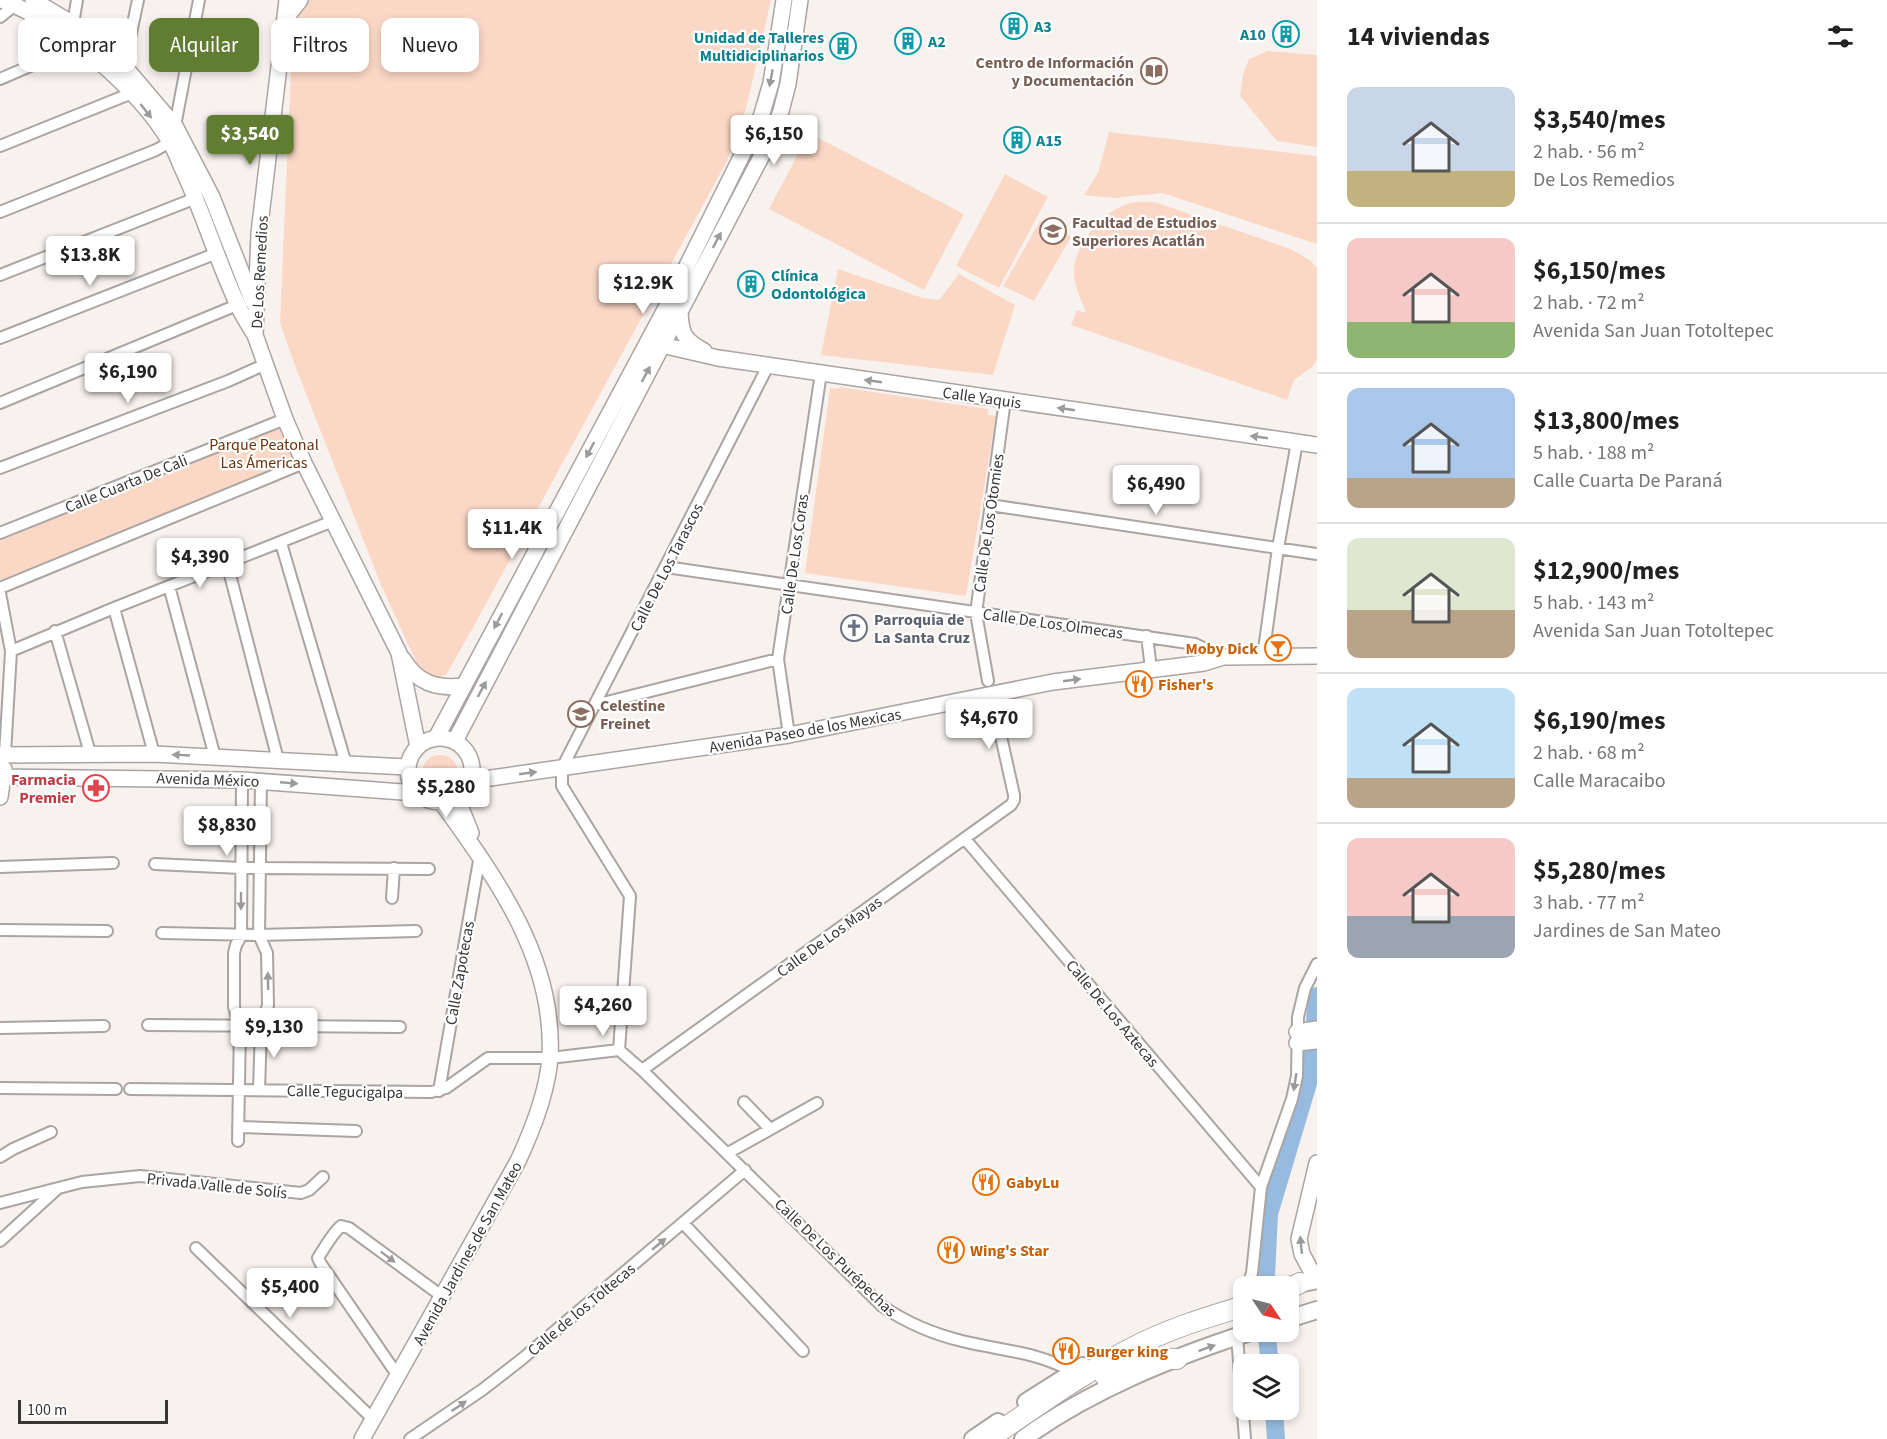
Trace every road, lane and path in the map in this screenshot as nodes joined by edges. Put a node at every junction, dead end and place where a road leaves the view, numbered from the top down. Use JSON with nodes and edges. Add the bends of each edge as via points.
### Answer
{"nodes":[{"id":1,"x":33,"y":0,"type":"edge"},
{"id":2,"x":77,"y":0,"type":"edge"},
{"id":3,"x":138,"y":0,"type":"edge"},
{"id":4,"x":199,"y":0,"type":"edge"},
{"id":5,"x":287,"y":0,"type":"edge"},
{"id":6,"x":300,"y":0,"type":"edge"},
{"id":7,"x":784,"y":0,"type":"edge"},
{"id":8,"x":800,"y":0,"type":"edge"},
{"id":9,"x":11,"y":2,"type":"edge"},
{"id":10,"x":0,"y":17,"type":"edge"},
{"id":11,"x":39,"y":18,"type":"edge"},
{"id":12,"x":63,"y":18,"type":"edge"},
{"id":13,"x":74,"y":18,"type":"edge"},
{"id":14,"x":134,"y":18,"type":"edge"},
{"id":15,"x":285,"y":18,"type":"edge"},
{"id":16,"x":286,"y":18,"type":"edge"},
{"id":17,"x":18,"y":71,"type":"edge"},
{"id":18,"x":120,"y":72,"type":"edge"},
{"id":19,"x":279,"y":72,"type":"edge"},
{"id":20,"x":0,"y":79,"type":"edge"},
{"id":21,"x":136,"y":88,"type":"junction"},
{"id":22,"x":175,"y":126,"type":"junction"},
{"id":23,"x":170,"y":142,"type":"junction"},
{"id":24,"x":0,"y":146,"type":"edge"},
{"id":25,"x":196,"y":198,"type":"junction"},
{"id":26,"x":0,"y":212,"type":"edge"},
{"id":27,"x":259,"y":233,"type":"junction"},
{"id":28,"x":228,"y":239,"type":"junction"},
{"id":29,"x":217,"y":253,"type":"junction"},
{"id":30,"x":0,"y":275,"type":"edge"},
{"id":31,"x":229,"y":283,"type":"junction"},
{"id":32,"x":252,"y":283,"type":"junction"},
{"id":33,"x":237,"y":305,"type":"junction"},
{"id":34,"x":680,"y":310,"type":"junction"},
{"id":35,"x":255,"y":335,"type":"junction"},
{"id":36,"x":0,"y":338,"type":"edge"},
{"id":37,"x":655,"y":343,"type":"junction"},
{"id":38,"x":718,"y":358,"type":"junction"},
{"id":39,"x":266,"y":364,"type":"junction"},
{"id":40,"x":768,"y":366,"type":"junction"},
{"id":41,"x":821,"y":373,"type":"junction"},
{"id":42,"x":1005,"y":400,"type":"junction"},
{"id":43,"x":0,"y":403,"type":"edge"},
{"id":44,"x":285,"y":419,"type":"junction"},
{"id":45,"x":1297,"y":442,"type":"junction"},
{"id":46,"x":1317,"y":445,"type":"edge"},
{"id":47,"x":304,"y":463,"type":"junction"},
{"id":48,"x":0,"y":468,"type":"edge"},
{"id":49,"x":990,"y":505,"type":"junction"},
{"id":50,"x":333,"y":521,"type":"junction"},
{"id":51,"x":0,"y":533,"type":"edge"},
{"id":52,"x":281,"y":543,"type":"junction"},
{"id":53,"x":1278,"y":548,"type":"junction"},
{"id":54,"x":1317,"y":554,"type":"edge"},
{"id":55,"x":227,"y":563,"type":"junction"},
{"id":56,"x":666,"y":567,"type":"junction"},
{"id":57,"x":790,"y":585,"type":"junction"},
{"id":58,"x":169,"y":586,"type":"junction"},
{"id":59,"x":0,"y":588,"type":"edge"},
{"id":60,"x":0,"y":593,"type":"edge"},
{"id":61,"x":114,"y":608,"type":"junction"},
{"id":62,"x":976,"y":613,"type":"junction"},
{"id":63,"x":55,"y":631,"type":"junction"},
{"id":64,"x":1147,"y":636,"type":"junction"},
{"id":65,"x":11,"y":651,"type":"junction"},
{"id":66,"x":399,"y":653,"type":"junction"},
{"id":67,"x":1317,"y":656,"type":"edge"},
{"id":68,"x":1223,"y":657,"type":"junction"},
{"id":69,"x":1263,"y":657,"type":"junction"},
{"id":70,"x":778,"y":659,"type":"junction"},
{"id":71,"x":1151,"y":669,"type":"junction"},
{"id":72,"x":463,"y":686,"type":"junction"},
{"id":73,"x":990,"y":689,"type":"junction"},
{"id":74,"x":595,"y":705,"type":"junction"},
{"id":75,"x":789,"y":735,"type":"junction"},
{"id":76,"x":455,"y":741,"type":"junction"},
{"id":77,"x":427,"y":742,"type":"junction"},
{"id":78,"x":90,"y":753,"type":"junction"},
{"id":79,"x":118,"y":753,"type":"junction"},
{"id":80,"x":2,"y":754,"type":"edge"},
{"id":81,"x":154,"y":754,"type":"junction"},
{"id":82,"x":215,"y":757,"type":"junction"},
{"id":83,"x":278,"y":760,"type":"junction"},
{"id":84,"x":346,"y":764,"type":"junction"},
{"id":85,"x":407,"y":768,"type":"junction"},
{"id":86,"x":562,"y":768,"type":"junction"},
{"id":87,"x":2,"y":777,"type":"edge"},
{"id":88,"x":120,"y":777,"type":"junction"},
{"id":89,"x":242,"y":780,"type":"junction"},
{"id":90,"x":261,"y":781,"type":"junction"},
{"id":91,"x":470,"y":781,"type":"junction"},
{"id":92,"x":416,"y":793,"type":"junction"},
{"id":93,"x":0,"y":796,"type":"edge"},
{"id":94,"x":457,"y":798,"type":"junction"},
{"id":95,"x":1014,"y":800,"type":"joint"},
{"id":96,"x":442,"y":803,"type":"junction"},
{"id":97,"x":965,"y":839,"type":"junction"},
{"id":98,"x":480,"y":855,"type":"junction"},
{"id":99,"x":113,"y":863,"type":"dead end"},
{"id":100,"x":155,"y":864,"type":"dead end"},
{"id":101,"x":0,"y":867,"type":"edge"},
{"id":102,"x":241,"y":868,"type":"junction"},
{"id":103,"x":259,"y":868,"type":"junction"},
{"id":104,"x":394,"y":868,"type":"junction"},
{"id":105,"x":429,"y":869,"type":"dead end"},
{"id":106,"x":392,"y":898,"type":"dead end"},
{"id":107,"x":0,"y":930,"type":"edge"},
{"id":108,"x":416,"y":930,"type":"dead end"},
{"id":109,"x":107,"y":931,"type":"dead end"},
{"id":110,"x":162,"y":933,"type":"dead end"},
{"id":111,"x":259,"y":935,"type":"junction"},
{"id":112,"x":241,"y":936,"type":"junction"},
{"id":113,"x":1317,"y":964,"type":"edge"},
{"id":114,"x":148,"y":1025,"type":"dead end"},
{"id":115,"x":104,"y":1026,"type":"dead end"},
{"id":116,"x":240,"y":1027,"type":"junction"},
{"id":117,"x":400,"y":1027,"type":"dead end"},
{"id":118,"x":0,"y":1028,"type":"edge"},
{"id":119,"x":261,"y":1028,"type":"junction"},
{"id":120,"x":1306,"y":1037,"type":"edge"},
{"id":121,"x":619,"y":1050,"type":"junction"},
{"id":122,"x":550,"y":1058,"type":"junction"},
{"id":123,"x":642,"y":1070,"type":"junction"},
{"id":124,"x":0,"y":1088,"type":"edge"},
{"id":125,"x":116,"y":1089,"type":"dead end"},
{"id":126,"x":130,"y":1089,"type":"dead end"},
{"id":127,"x":238,"y":1090,"type":"junction"},
{"id":128,"x":259,"y":1090,"type":"junction"},
{"id":129,"x":439,"y":1091,"type":"junction"},
{"id":130,"x":744,"y":1102,"type":"dead end"},
{"id":131,"x":817,"y":1103,"type":"dead end"},
{"id":132,"x":238,"y":1127,"type":"junction"},
{"id":133,"x":770,"y":1129,"type":"junction"},
{"id":134,"x":356,"y":1131,"type":"dead end"},
{"id":135,"x":51,"y":1132,"type":"dead end"},
{"id":136,"x":238,"y":1140,"type":"dead end"},
{"id":137,"x":728,"y":1153,"type":"junction"},
{"id":138,"x":0,"y":1157,"type":"edge"},
{"id":139,"x":1317,"y":1163,"type":"edge"},
{"id":140,"x":745,"y":1170,"type":"junction"},
{"id":141,"x":323,"y":1177,"type":"dead end"},
{"id":142,"x":59,"y":1186,"type":"junction"},
{"id":143,"x":1261,"y":1187,"type":"junction"},
{"id":144,"x":0,"y":1203,"type":"edge"},
{"id":145,"x":683,"y":1223,"type":"junction"},
{"id":146,"x":0,"y":1241,"type":"edge"},
{"id":147,"x":196,"y":1248,"type":"dead end"},
{"id":148,"x":1250,"y":1276,"type":"edge"},
{"id":149,"x":1301,"y":1284,"type":"edge"},
{"id":150,"x":443,"y":1298,"type":"junction"},
{"id":151,"x":1233,"y":1300,"type":"edge"},
{"id":152,"x":1233,"y":1309,"type":"edge"},
{"id":153,"x":1317,"y":1310,"type":"edge"},
{"id":154,"x":1299,"y":1316,"type":"edge"},
{"id":155,"x":1233,"y":1342,"type":"edge"},
{"id":156,"x":1241,"y":1342,"type":"edge"},
{"id":157,"x":803,"y":1351,"type":"dead end"},
{"id":158,"x":1177,"y":1359,"type":"joint"},
{"id":159,"x":1072,"y":1371,"type":"junction"},
{"id":160,"x":398,"y":1376,"type":"junction"},
{"id":161,"x":374,"y":1419,"type":"junction"},
{"id":162,"x":1020,"y":1428,"type":"edge"},
{"id":163,"x":362,"y":1439,"type":"edge"},
{"id":164,"x":410,"y":1439,"type":"edge"},
{"id":165,"x":974,"y":1439,"type":"edge"},
{"id":166,"x":988,"y":1439,"type":"edge"},
{"id":167,"x":1002,"y":1439,"type":"edge"},
{"id":168,"x":1245,"y":1439,"type":"edge"}],
"edges":[{"from":1,"to":12,"type":"main road"},
{"from":2,"to":13,"type":"street"},
{"from":3,"to":14,"type":"street"},
{"from":4,"to":22,"type":"street"},
{"from":5,"to":15,"type":"main road","name":"De Los Remedios"},
{"from":6,"to":16,"type":"main road"},
{"from":7,"to":37,"type":"main road","one_way":true,"via":[[771,83],[761,117]]},
{"from":34,"to":8,"type":"main road","one_way":true,"via":[[770,140],[788,84]]},
{"from":9,"to":10,"type":"street"},
{"from":9,"to":11,"type":"main road"},
{"from":17,"to":20,"type":"street"},
{"from":18,"to":21,"type":"main road"},
{"from":19,"to":27,"type":"main road","name":"De Los Remedios"},
{"from":21,"to":22,"type":"main road"},
{"from":21,"to":23,"type":"main road","one_way":true},
{"from":21,"to":24,"type":"street"},
{"from":22,"to":28,"type":"main road","via":[[212,197]]},
{"from":23,"to":25,"type":"main road"},
{"from":23,"to":26,"type":"street"},
{"from":25,"to":29,"type":"main road"},
{"from":25,"to":30,"type":"street"},
{"from":27,"to":28,"type":"main road","via":[[244,243]]},
{"from":27,"to":32,"type":"main road","name":"De Los Remedios"},
{"from":28,"to":32,"type":"main road"},
{"from":29,"to":31,"type":"main road"},
{"from":29,"to":36,"type":"street"},
{"from":31,"to":32,"type":"main road"},
{"from":31,"to":33,"type":"main road"},
{"from":32,"to":35,"type":"main road","name":"De Los Remedios"},
{"from":33,"to":35,"type":"main road"},
{"from":33,"to":43,"type":"street"},
{"from":34,"to":37,"type":"main road"},
{"from":34,"to":38,"type":"main road","via":[[686,339]]},
{"from":35,"to":39,"type":"main road","name":"De Los Remedios"},
{"from":37,"to":38,"type":"main road","name":"Calle Yaquis"},
{"from":37,"to":72,"type":"main road","one_way":true},
{"from":76,"to":37,"type":"main road","one_way":true},
{"from":38,"to":40,"type":"main road","name":"Calle Yaquis"},
{"from":39,"to":44,"type":"main road","name":"De Los Remedios"},
{"from":39,"to":48,"type":"street"},
{"from":40,"to":41,"type":"main road","name":"Calle Yaquis"},
{"from":40,"to":56,"type":"street","name":"Calle De Los Tarascos"},
{"from":42,"to":41,"type":"main road","name":"Calle Yaquis","one_way":true},
{"from":41,"to":57,"type":"street","name":"Calle De Los Coras"},
{"from":45,"to":42,"type":"main road","name":"Calle Yaquis","one_way":true},
{"from":42,"to":49,"type":"street","name":"Calle De Los Otomies"},
{"from":44,"to":47,"type":"main road","name":"De Los Remedios"},
{"from":44,"to":51,"type":"street","name":"Calle Cuarta De Cali"},
{"from":45,"to":46,"type":"main road","name":"Calle Yaquis"},
{"from":45,"to":53,"type":"street"},
{"from":47,"to":50,"type":"main road","name":"De Los Remedios"},
{"from":47,"to":59,"type":"street"},
{"from":49,"to":53,"type":"street"},
{"from":49,"to":62,"type":"street","name":"Calle De Los Otomies"},
{"from":50,"to":52,"type":"street"},
{"from":50,"to":66,"type":"main road","name":"De Los Remedios"},
{"from":52,"to":55,"type":"street"},
{"from":52,"to":84,"type":"street"},
{"from":53,"to":54,"type":"street"},
{"from":53,"to":69,"type":"street"},
{"from":55,"to":58,"type":"street"},
{"from":55,"to":83,"type":"street"},
{"from":56,"to":57,"type":"street","name":"Calle De Los Olmecas"},
{"from":56,"to":74,"type":"street","name":"Calle De Los Tarascos"},
{"from":57,"to":62,"type":"street","name":"Calle De Los Olmecas"},
{"from":57,"to":70,"type":"street","name":"Calle De Los Coras"},
{"from":58,"to":61,"type":"street"},
{"from":58,"to":82,"type":"street"},
{"from":60,"to":65,"type":"street"},
{"from":61,"to":63,"type":"street"},
{"from":61,"to":81,"type":"street"},
{"from":62,"to":64,"type":"street","name":"Calle De Los Olmecas"},
{"from":62,"to":73,"type":"street","name":"Calle De Los Otomies"},
{"from":63,"to":65,"type":"street"},
{"from":63,"to":78,"type":"street"},
{"from":64,"to":68,"type":"street","name":"Calle De Los Olmecas","via":[[1195,644]]},
{"from":64,"to":71,"type":"street"},
{"from":65,"to":80,"type":"street"},
{"from":66,"to":72,"type":"main road","via":[[417,677],[428,684]]},
{"from":66,"to":77,"type":"main road","name":"De Los Remedios","via":[[415,728]]},
{"from":67,"to":69,"type":"main road","name":"Avenida Paseo de los Mexicas"},
{"from":68,"to":69,"type":"main road","name":"Avenida Paseo de los Mexicas"},
{"from":68,"to":71,"type":"main road","name":"Avenida Paseo de los Mexicas"},
{"from":70,"to":74,"type":"street"},
{"from":70,"to":75,"type":"street","name":"Calle De Los Coras"},
{"from":73,"to":71,"type":"main road","name":"Avenida Paseo de los Mexicas","one_way":true},
{"from":72,"to":77,"type":"main road"},
{"from":73,"to":75,"type":"main road","name":"Avenida Paseo de los Mexicas"},
{"from":73,"to":95,"type":"street","name":"Calle De Los Otomies"},
{"from":74,"to":86,"type":"street","name":"Calle De Los Tarascos"},
{"from":75,"to":86,"type":"main road","name":"Avenida Paseo de los Mexicas"},
{"from":76,"to":77,"type":"main road"},
{"from":76,"to":91,"type":"main road","via":[[470,758]]},
{"from":77,"to":85,"type":"main road","via":[[412,754]]},
{"from":78,"to":79,"type":"main road","name":"Avenida México"},
{"from":78,"to":80,"type":"main road","name":"Avenida México"},
{"from":79,"to":81,"type":"main road","name":"Avenida México"},
{"from":79,"to":88,"type":"main road"},
{"from":80,"to":87,"type":"main road"},
{"from":82,"to":81,"type":"main road","name":"Avenida México","one_way":true},
{"from":82,"to":83,"type":"main road","name":"Avenida México"},
{"from":83,"to":84,"type":"main road","name":"Avenida México"},
{"from":84,"to":85,"type":"main road","name":"Avenida México"},
{"from":85,"to":92,"type":"main road"},
{"from":91,"to":86,"type":"main road","name":"Avenida Paseo de los Mexicas","one_way":true},
{"from":86,"to":121,"type":"street","via":[[562,786],[630,896]]},
{"from":87,"to":88,"type":"main road","name":"Avenida México"},
{"from":87,"to":93,"type":"main road"},
{"from":88,"to":89,"type":"main road","name":"Avenida México"},
{"from":89,"to":90,"type":"main road","name":"Avenida México"},
{"from":89,"to":102,"type":"street"},
{"from":90,"to":92,"type":"main road","name":"Avenida México","one_way":true},
{"from":90,"to":103,"type":"street"},
{"from":91,"to":94,"type":"main road"},
{"from":92,"to":96,"type":"main road"},
{"from":94,"to":96,"type":"main road"},
{"from":94,"to":98,"type":"main road"},
{"from":95,"to":97,"type":"street","name":"Calle De Los Mayas"},
{"from":96,"to":98,"type":"main road"},
{"from":97,"to":123,"type":"street","name":"Calle De Los Mayas"},
{"from":97,"to":143,"type":"street","name":"Calle De Los Aztecas"},
{"from":98,"to":122,"type":"main road","name":"Avenida Jardines de San Mateo","via":[[534,955],[544,992]]},
{"from":98,"to":129,"type":"street","name":"Calle Zapotecas"},
{"from":99,"to":101,"type":"street"},
{"from":100,"to":102,"type":"street"},
{"from":102,"to":103,"type":"street"},
{"from":102,"to":112,"type":"street","one_way":true},
{"from":103,"to":104,"type":"street"},
{"from":103,"to":111,"type":"street"},
{"from":104,"to":105,"type":"street"},
{"from":104,"to":106,"type":"street"},
{"from":107,"to":109,"type":"street"},
{"from":108,"to":111,"type":"street"},
{"from":110,"to":112,"type":"street"},
{"from":111,"to":112,"type":"street"},
{"from":119,"to":111,"type":"street","one_way":true,"via":[[268,1005],[265,946]]},
{"from":112,"to":116,"type":"street","via":[[234,953],[234,1007]]},
{"from":113,"to":120,"type":"street","via":[[1305,988]]},
{"from":114,"to":116,"type":"street"},
{"from":115,"to":118,"type":"street"},
{"from":116,"to":119,"type":"street"},
{"from":116,"to":127,"type":"street"},
{"from":117,"to":119,"type":"street"},
{"from":119,"to":128,"type":"street"},
{"from":120,"to":143,"type":"street","one_way":true,"via":[[1292,1099]]},
{"from":121,"to":122,"type":"street"},
{"from":121,"to":123,"type":"street","name":"Calle De Los Purépechas"},
{"from":122,"to":129,"type":"street","via":[[488,1058]]},
{"from":122,"to":150,"type":"main road","name":"Avenida Jardines de San Mateo","via":[[533,1128]]},
{"from":123,"to":137,"type":"street","name":"Calle De Los Purépechas"},
{"from":124,"to":125,"type":"street"},
{"from":126,"to":127,"type":"street","name":"Calle Tegucigalpa"},
{"from":127,"to":128,"type":"street","name":"Calle Tegucigalpa"},
{"from":127,"to":132,"type":"street"},
{"from":128,"to":129,"type":"street","name":"Calle Tegucigalpa"},
{"from":130,"to":133,"type":"street"},
{"from":131,"to":133,"type":"street"},
{"from":132,"to":134,"type":"street"},
{"from":132,"to":136,"type":"street"},
{"from":133,"to":137,"type":"street"},
{"from":135,"to":138,"type":"street"},
{"from":137,"to":140,"type":"street","name":"Calle De Los Purépechas"},
{"from":149,"to":139,"type":"main road","one_way":true,"via":[[1299,1239]]},
{"from":140,"to":145,"type":"street","name":"Calle de los Toltecas"},
{"from":140,"to":159,"type":"street","name":"Calle De Los Purépechas","via":[[882,1306],[901,1319],[962,1341],[1039,1356]]},
{"from":141,"to":142,"type":"street","name":"Privada Valle de Solís","via":[[301,1193],[154,1176]]},
{"from":142,"to":144,"type":"street","name":"Privada Valle de Solís"},
{"from":142,"to":146,"type":"street"},
{"from":143,"to":148,"type":"street"},
{"from":145,"to":157,"type":"street"},
{"from":164,"to":145,"type":"street","name":"Calle de los Toltecas","one_way":true,"via":[[506,1371]]},
{"from":147,"to":161,"type":"street"},
{"from":150,"to":160,"type":"main road","name":"Avenida Jardines de San Mateo"},
{"from":160,"to":150,"type":"street","one_way":true,"via":[[318,1258],[336,1230],[341,1226],[349,1228]]},
{"from":151,"to":159,"type":"main road","via":[[1161,1328]]},
{"from":152,"to":162,"type":"highway","via":[[1180,1326],[1131,1348],[1081,1378]]},
{"from":153,"to":154,"type":"main road"},
{"from":158,"to":155,"type":"main road","one_way":true},
{"from":156,"to":168,"type":"street"},
{"from":158,"to":162,"type":"highway","via":[[1160,1357],[1128,1366],[1089,1384]]},
{"from":159,"to":165,"type":"main road"},
{"from":160,"to":161,"type":"main road","name":"Avenida Jardines de San Mateo"},
{"from":161,"to":163,"type":"main road","name":"Avenida Jardines de San Mateo"},
{"from":162,"to":166,"type":"highway"},
{"from":162,"to":167,"type":"highway"}]}
